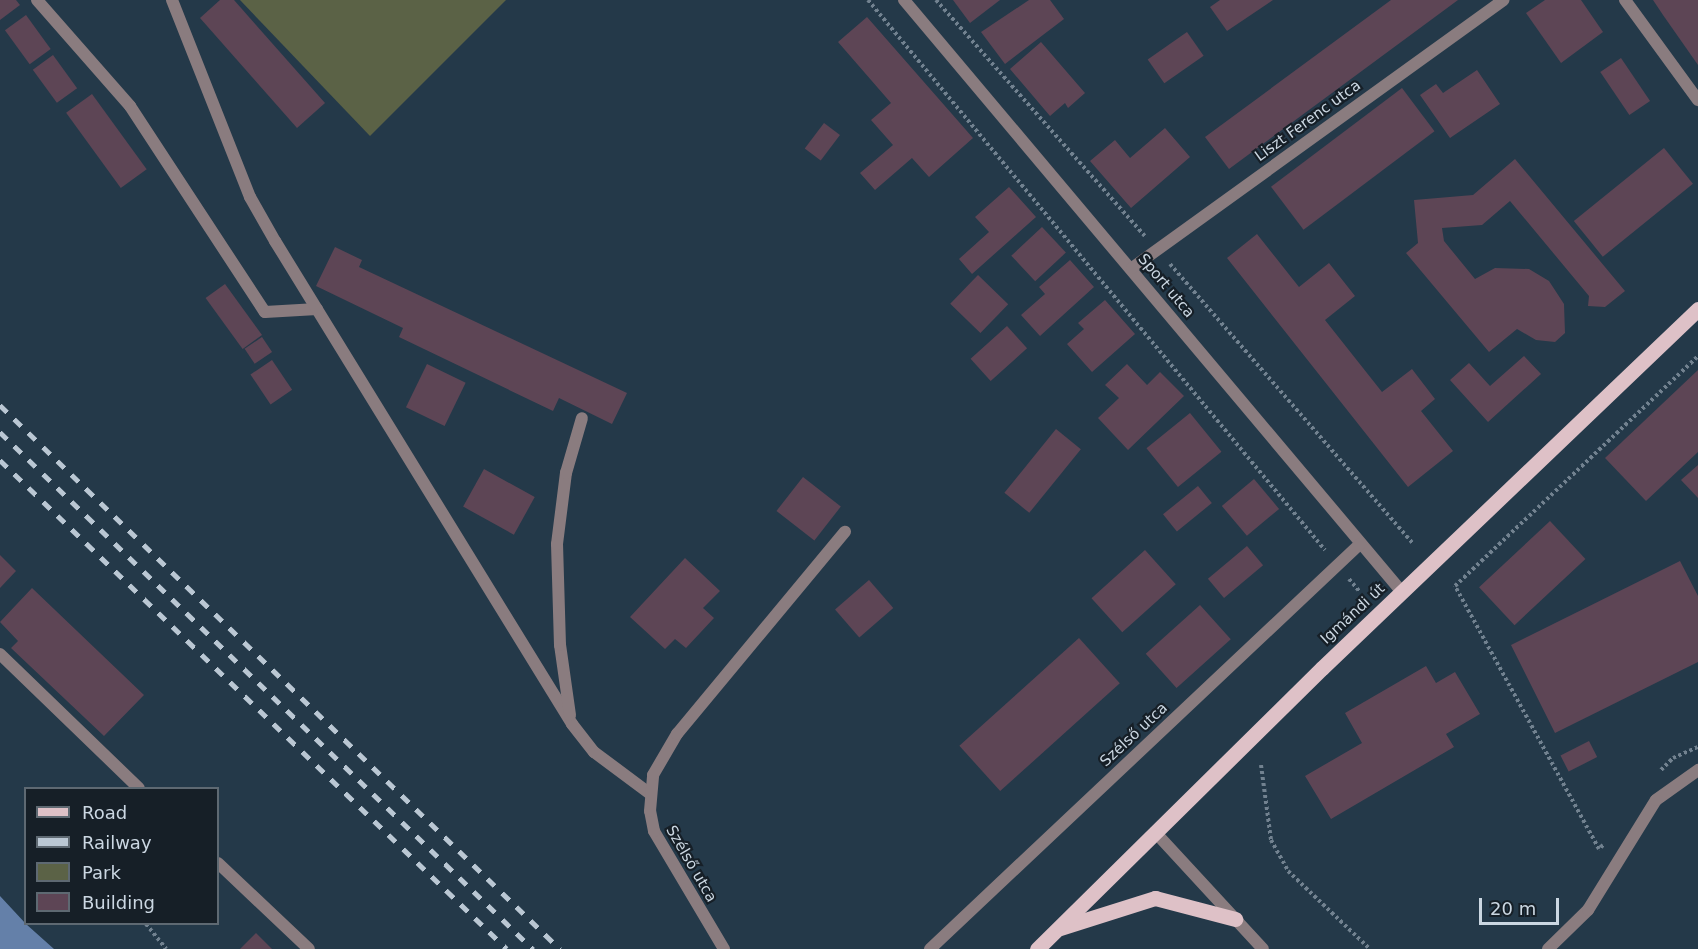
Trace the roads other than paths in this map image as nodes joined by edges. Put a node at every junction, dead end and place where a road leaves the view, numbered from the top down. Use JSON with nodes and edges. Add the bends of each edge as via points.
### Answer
{"nodes":[{"id":1,"x":37,"y":0,"type":"edge"},
{"id":2,"x":171,"y":0,"type":"edge"},
{"id":3,"x":904,"y":0,"type":"edge"},
{"id":4,"x":1503,"y":0,"type":"edge"},
{"id":5,"x":1625,"y":0,"type":"edge"},
{"id":6,"x":1698,"y":100,"type":"edge"},
{"id":7,"x":1132,"y":268,"type":"junction"},
{"id":8,"x":317,"y":309,"type":"junction"},
{"id":9,"x":1698,"y":309,"type":"edge"},
{"id":10,"x":582,"y":418,"type":"dead end"},
{"id":11,"x":846,"y":531,"type":"dead end"},
{"id":12,"x":1360,"y":544,"type":"junction"},
{"id":13,"x":1402,"y":592,"type":"junction"},
{"id":14,"x":0,"y":654,"type":"edge"},
{"id":15,"x":572,"y":724,"type":"junction"},
{"id":16,"x":1698,"y":770,"type":"edge"},
{"id":17,"x":137,"y":787,"type":"edge"},
{"id":18,"x":650,"y":793,"type":"junction"},
{"id":19,"x":1155,"y":832,"type":"junction"},
{"id":20,"x":219,"y":864,"type":"edge"},
{"id":21,"x":1235,"y":919,"type":"junction"},
{"id":22,"x":1057,"y":929,"type":"junction"},
{"id":23,"x":309,"y":949,"type":"edge"},
{"id":24,"x":724,"y":949,"type":"edge"},
{"id":25,"x":930,"y":949,"type":"edge"},
{"id":26,"x":1037,"y":949,"type":"edge"},
{"id":27,"x":1263,"y":949,"type":"edge"},
{"id":28,"x":1548,"y":949,"type":"edge"}],
"edges":[{"from":1,"to":8,"type":"street","via":[[130,106],[265,312]]},
{"from":2,"to":8,"type":"street","via":[[250,197]]},
{"from":3,"to":7,"type":"street","name":"Sport utca"},
{"from":4,"to":7,"type":"street","name":"Liszt Ferenc utca"},
{"from":5,"to":6,"type":"street"},
{"from":7,"to":12,"type":"street","name":"Sport utca"},
{"from":8,"to":15,"type":"street"},
{"from":9,"to":13,"type":"main road","name":"Igmándi út"},
{"from":10,"to":15,"type":"street","via":[[566,473],[557,544],[560,645]]},
{"from":11,"to":18,"type":"street","name":"Szélső utca","via":[[677,734],[653,775]]},
{"from":12,"to":13,"type":"street","name":"Sport utca"},
{"from":12,"to":25,"type":"street","name":"Szélső utca"},
{"from":13,"to":19,"type":"main road","name":"Igmándi út"},
{"from":14,"to":17,"type":"street"},
{"from":15,"to":18,"type":"street","via":[[594,752]]},
{"from":16,"to":28,"type":"street","via":[[1656,801],[1588,910]]},
{"from":18,"to":24,"type":"street","name":"Szélső utca","via":[[650,811],[658,838]]},
{"from":19,"to":21,"type":"street"},
{"from":19,"to":22,"type":"main road","name":"Igmándi út"},
{"from":20,"to":23,"type":"street"},
{"from":21,"to":22,"type":"main road","via":[[1155,898]]},
{"from":21,"to":27,"type":"street"},
{"from":22,"to":26,"type":"main road","name":"Igmándi út"}]}
